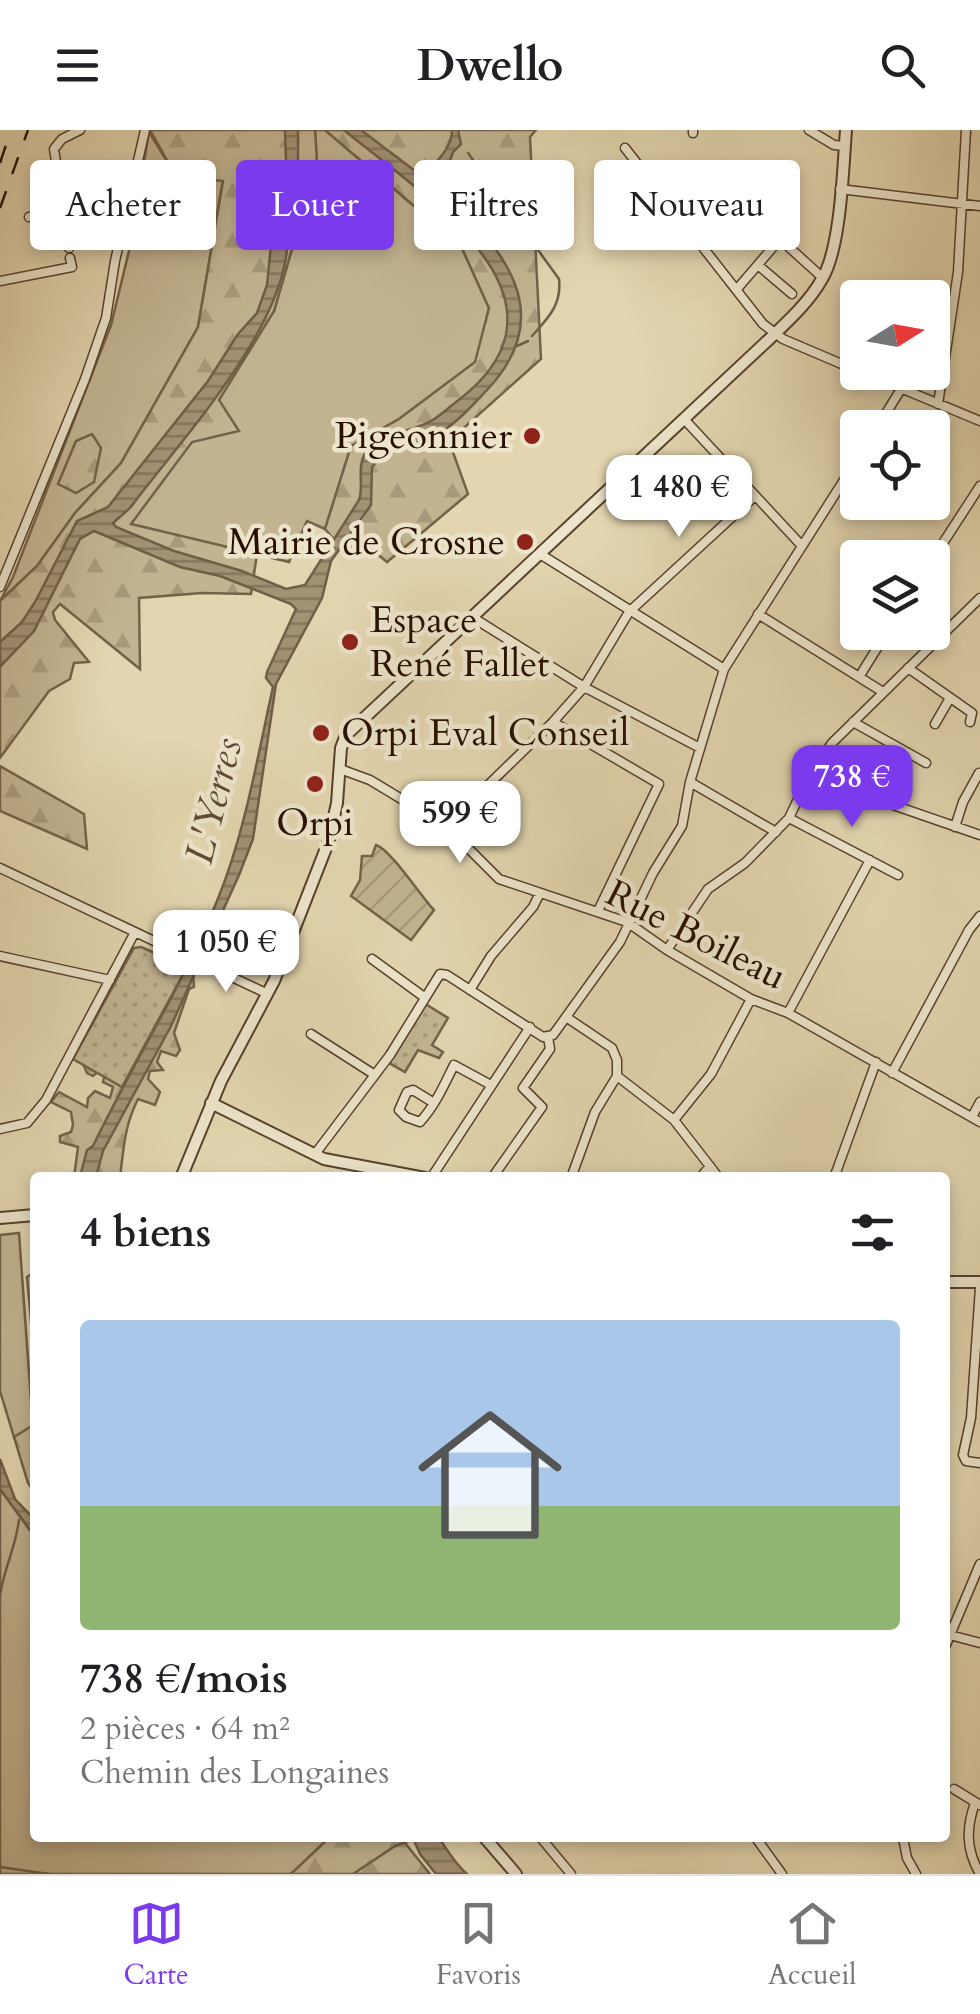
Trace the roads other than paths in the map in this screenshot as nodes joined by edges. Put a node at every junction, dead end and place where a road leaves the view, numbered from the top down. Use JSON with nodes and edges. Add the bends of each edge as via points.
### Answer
{"nodes":[{"id":1,"x":80,"y":130,"type":"edge"},
{"id":2,"x":145,"y":130,"type":"edge"},
{"id":3,"x":809,"y":130,"type":"edge"},
{"id":4,"x":846,"y":130,"type":"edge"},
{"id":5,"x":966,"y":130,"type":"edge"},
{"id":6,"x":845,"y":146,"type":"junction"},
{"id":7,"x":625,"y":148,"type":"dead end"},
{"id":8,"x":56,"y":160,"type":"edge"},
{"id":9,"x":840,"y":188,"type":"junction"},
{"id":10,"x":963,"y":204,"type":"junction"},
{"id":11,"x":980,"y":206,"type":"edge"},
{"id":12,"x":771,"y":250,"type":"edge"},
{"id":13,"x":792,"y":250,"type":"edge"},
{"id":14,"x":70,"y":258,"type":"dead end"},
{"id":15,"x":758,"y":265,"type":"junction"},
{"id":16,"x":824,"y":278,"type":"junction"},
{"id":17,"x":0,"y":280,"type":"edge"},
{"id":18,"x":737,"y":289,"type":"junction"},
{"id":19,"x":792,"y":294,"type":"dead end"},
{"id":20,"x":775,"y":334,"type":"junction"},
{"id":21,"x":840,"y":363,"type":"edge"},
{"id":22,"x":903,"y":390,"type":"edge"},
{"id":23,"x":938,"y":404,"type":"junction"},
{"id":24,"x":684,"y":419,"type":"junction"},
{"id":25,"x":980,"y":421,"type":"edge"},
{"id":26,"x":840,"y":486,"type":"edge"},
{"id":27,"x":980,"y":486,"type":"edge"},
{"id":28,"x":756,"y":496,"type":"junction"},
{"id":29,"x":945,"y":540,"type":"edge"},
{"id":30,"x":802,"y":546,"type":"junction"},
{"id":31,"x":540,"y":554,"type":"junction"},
{"id":32,"x":0,"y":587,"type":"edge"},
{"id":33,"x":980,"y":598,"type":"edge"},
{"id":34,"x":628,"y":612,"type":"junction"},
{"id":35,"x":758,"y":614,"type":"junction"},
{"id":36,"x":472,"y":616,"type":"junction"},
{"id":37,"x":876,"y":650,"type":"edge"},
{"id":38,"x":908,"y":668,"type":"junction"},
{"id":39,"x":724,"y":669,"type":"junction"},
{"id":40,"x":859,"y":677,"type":"junction"},
{"id":41,"x":584,"y":686,"type":"junction"},
{"id":42,"x":882,"y":692,"type":"junction"},
{"id":43,"x":950,"y":698,"type":"junction"},
{"id":44,"x":553,"y":722,"type":"junction"},
{"id":45,"x":854,"y":722,"type":"junction"},
{"id":46,"x":970,"y":722,"type":"dead end"},
{"id":47,"x":935,"y":724,"type":"dead end"},
{"id":48,"x":700,"y":748,"type":"junction"},
{"id":49,"x":926,"y":763,"type":"dead end"},
{"id":50,"x":340,"y":769,"type":"junction"},
{"id":51,"x":979,"y":773,"type":"edge"},
{"id":52,"x":809,"y":776,"type":"junction"},
{"id":53,"x":690,"y":782,"type":"junction"},
{"id":54,"x":790,"y":818,"type":"junction"},
{"id":55,"x":446,"y":826,"type":"junction"},
{"id":56,"x":955,"y":827,"type":"junction"},
{"id":57,"x":776,"y":832,"type":"junction"},
{"id":58,"x":980,"y":835,"type":"edge"},
{"id":59,"x":870,"y":860,"type":"junction"},
{"id":60,"x":0,"y":868,"type":"edge"},
{"id":61,"x":898,"y":874,"type":"dead end"},
{"id":62,"x":540,"y":893,"type":"junction"},
{"id":63,"x":598,"y":911,"type":"junction"},
{"id":64,"x":980,"y":916,"type":"edge"},
{"id":65,"x":630,"y":924,"type":"junction"},
{"id":66,"x":136,"y":932,"type":"junction"},
{"id":67,"x":668,"y":950,"type":"junction"},
{"id":68,"x":0,"y":956,"type":"edge"},
{"id":69,"x":372,"y":959,"type":"dead end"},
{"id":70,"x":110,"y":980,"type":"junction"},
{"id":71,"x":470,"y":990,"type":"junction"},
{"id":72,"x":268,"y":994,"type":"junction"},
{"id":73,"x":424,"y":997,"type":"junction"},
{"id":74,"x":751,"y":999,"type":"junction"},
{"id":75,"x":788,"y":1013,"type":"junction"},
{"id":76,"x":566,"y":1017,"type":"junction"},
{"id":77,"x":530,"y":1028,"type":"junction"},
{"id":78,"x":311,"y":1034,"type":"dead end"},
{"id":79,"x":548,"y":1037,"type":"junction"},
{"id":80,"x":876,"y":1062,"type":"junction"},
{"id":81,"x":892,"y":1073,"type":"junction"},
{"id":82,"x":374,"y":1075,"type":"junction"},
{"id":83,"x":617,"y":1076,"type":"junction"},
{"id":84,"x":492,"y":1084,"type":"junction"},
{"id":85,"x":980,"y":1102,"type":"edge"},
{"id":86,"x":211,"y":1103,"type":"junction"},
{"id":87,"x":434,"y":1103,"type":"junction"},
{"id":88,"x":976,"y":1119,"type":"edge"},
{"id":89,"x":674,"y":1120,"type":"junction"},
{"id":90,"x":0,"y":1129,"type":"edge"},
{"id":91,"x":314,"y":1154,"type":"junction"},
{"id":92,"x":710,"y":1166,"type":"junction"},
{"id":93,"x":183,"y":1172,"type":"edge"},
{"id":94,"x":393,"y":1172,"type":"edge"},
{"id":95,"x":432,"y":1172,"type":"edge"},
{"id":96,"x":496,"y":1172,"type":"edge"},
{"id":97,"x":573,"y":1172,"type":"edge"},
{"id":98,"x":705,"y":1172,"type":"edge"},
{"id":99,"x":714,"y":1172,"type":"edge"},
{"id":100,"x":836,"y":1172,"type":"edge"},
{"id":101,"x":30,"y":1215,"type":"edge"},
{"id":102,"x":0,"y":1218,"type":"edge"},
{"id":103,"x":950,"y":1282,"type":"edge"},
{"id":104,"x":980,"y":1285,"type":"edge"},
{"id":105,"x":980,"y":1462,"type":"edge"},
{"id":106,"x":980,"y":1564,"type":"edge"},
{"id":107,"x":950,"y":1628,"type":"edge"},
{"id":108,"x":950,"y":1635,"type":"edge"},
{"id":109,"x":980,"y":1644,"type":"edge"},
{"id":110,"x":954,"y":1789,"type":"dead end"},
{"id":111,"x":977,"y":1804,"type":"edge"},
{"id":112,"x":491,"y":1842,"type":"edge"},
{"id":113,"x":544,"y":1842,"type":"edge"},
{"id":114,"x":759,"y":1842,"type":"edge"},
{"id":115,"x":905,"y":1842,"type":"edge"},
{"id":116,"x":516,"y":1874,"type":"edge"},
{"id":117,"x":571,"y":1874,"type":"edge"},
{"id":118,"x":782,"y":1874,"type":"edge"},
{"id":119,"x":916,"y":1874,"type":"edge"},
{"id":120,"x":980,"y":1874,"type":"edge"}],
"edges":[{"from":1,"to":8,"type":"street","via":[[62,139]]},
{"from":2,"to":32,"type":"street","via":[[106,318]]},
{"from":3,"to":6,"type":"street"},
{"from":4,"to":6,"type":"street"},
{"from":5,"to":10,"type":"street"},
{"from":6,"to":9,"type":"street"},
{"from":7,"to":18,"type":"street"},
{"from":9,"to":10,"type":"street"},
{"from":9,"to":16,"type":"street"},
{"from":10,"to":11,"type":"street"},
{"from":10,"to":23,"type":"street"},
{"from":12,"to":15,"type":"street"},
{"from":13,"to":16,"type":"street"},
{"from":14,"to":17,"type":"street","via":[[72,267]]},
{"from":15,"to":18,"type":"street"},
{"from":15,"to":19,"type":"street"},
{"from":16,"to":20,"type":"street"},
{"from":18,"to":20,"type":"street"},
{"from":20,"to":21,"type":"street"},
{"from":20,"to":24,"type":"street"},
{"from":22,"to":23,"type":"street"},
{"from":23,"to":25,"type":"street"},
{"from":24,"to":28,"type":"street"},
{"from":24,"to":31,"type":"street"},
{"from":26,"to":30,"type":"street"},
{"from":27,"to":29,"type":"street"},
{"from":28,"to":30,"type":"street"},
{"from":28,"to":34,"type":"street"},
{"from":30,"to":35,"type":"street"},
{"from":31,"to":34,"type":"street"},
{"from":31,"to":36,"type":"street"},
{"from":33,"to":38,"type":"street"},
{"from":34,"to":39,"type":"street"},
{"from":34,"to":41,"type":"street"},
{"from":35,"to":39,"type":"street"},
{"from":35,"to":40,"type":"street"},
{"from":36,"to":41,"type":"street"},
{"from":36,"to":50,"type":"street","via":[[350,728]]},
{"from":37,"to":40,"type":"street"},
{"from":38,"to":42,"type":"street"},
{"from":38,"to":43,"type":"street"},
{"from":39,"to":48,"type":"street"},
{"from":40,"to":42,"type":"street"},
{"from":41,"to":44,"type":"street"},
{"from":41,"to":48,"type":"street"},
{"from":42,"to":45,"type":"street"},
{"from":43,"to":46,"type":"street","via":[[972,713]]},
{"from":43,"to":47,"type":"street"},
{"from":44,"to":55,"type":"street"},
{"from":44,"to":63,"type":"street","via":[[659,784]]},
{"from":45,"to":49,"type":"street"},
{"from":45,"to":52,"type":"street"},
{"from":48,"to":53,"type":"street"},
{"from":50,"to":55,"type":"street","name":"Rue Boileau"},
{"from":50,"to":72,"type":"street","via":[[328,843]]},
{"from":51,"to":56,"type":"street"},
{"from":52,"to":54,"type":"street"},
{"from":52,"to":56,"type":"street"},
{"from":53,"to":57,"type":"street"},
{"from":53,"to":65,"type":"street","via":[[682,826]]},
{"from":54,"to":57,"type":"street"},
{"from":54,"to":59,"type":"street"},
{"from":55,"to":62,"type":"street","name":"Rue Boileau","via":[[499,879]]},
{"from":56,"to":58,"type":"street"},
{"from":57,"to":67,"type":"street","via":[[708,889]]},
{"from":59,"to":61,"type":"street"},
{"from":59,"to":75,"type":"street"},
{"from":60,"to":66,"type":"street"},
{"from":62,"to":63,"type":"street","name":"Rue Boileau"},
{"from":62,"to":71,"type":"street"},
{"from":63,"to":65,"type":"street","name":"Rue Boileau"},
{"from":64,"to":81,"type":"street"},
{"from":65,"to":67,"type":"street","name":"Rue Boileau"},
{"from":65,"to":76,"type":"street"},
{"from":66,"to":70,"type":"street"},
{"from":66,"to":72,"type":"street"},
{"from":67,"to":74,"type":"street","name":"Rue Boileau"},
{"from":68,"to":70,"type":"street"},
{"from":69,"to":73,"type":"street"},
{"from":70,"to":90,"type":"street","via":[[37,1112],[26,1123]]},
{"from":71,"to":73,"type":"street","via":[[440,974]]},
{"from":71,"to":77,"type":"street"},
{"from":72,"to":86,"type":"street"},
{"from":73,"to":82,"type":"street"},
{"from":74,"to":75,"type":"street","name":"Rue Boileau"},
{"from":74,"to":89,"type":"street","via":[[711,1074]]},
{"from":75,"to":80,"type":"street","name":"Rue Boileau"},
{"from":76,"to":79,"type":"street"},
{"from":76,"to":83,"type":"street","via":[[612,1048]]},
{"from":77,"to":79,"type":"street"},
{"from":77,"to":84,"type":"street"},
{"from":78,"to":82,"type":"street"},
{"from":79,"to":96,"type":"street","via":[[550,1049],[523,1088],[542,1107]]},
{"from":80,"to":81,"type":"street","name":"Rue Boileau"},
{"from":80,"to":100,"type":"street"},
{"from":81,"to":88,"type":"street","name":"Rue Boileau"},
{"from":82,"to":91,"type":"street"},
{"from":83,"to":89,"type":"street"},
{"from":83,"to":97,"type":"street","via":[[595,1112]]},
{"from":84,"to":87,"type":"street","via":[[454,1065]]},
{"from":84,"to":95,"type":"street"},
{"from":85,"to":88,"type":"street"},
{"from":86,"to":91,"type":"street"},
{"from":86,"to":93,"type":"street"},
{"from":87,"to":87,"type":"street","via":[[413,1090],[399,1110],[420,1122]]},
{"from":89,"to":92,"type":"street"},
{"from":91,"to":94,"type":"street"},
{"from":92,"to":98,"type":"street"},
{"from":92,"to":99,"type":"street"},
{"from":101,"to":102,"type":"street"},
{"from":103,"to":104,"type":"street"},
{"from":104,"to":105,"type":"street","via":[[963,1455]]},
{"from":106,"to":107,"type":"street"},
{"from":108,"to":109,"type":"street"},
{"from":110,"to":111,"type":"street"},
{"from":111,"to":120,"type":"street","via":[[967,1838]]},
{"from":112,"to":116,"type":"street"},
{"from":113,"to":117,"type":"street"},
{"from":114,"to":118,"type":"street"},
{"from":115,"to":119,"type":"street"}]}
